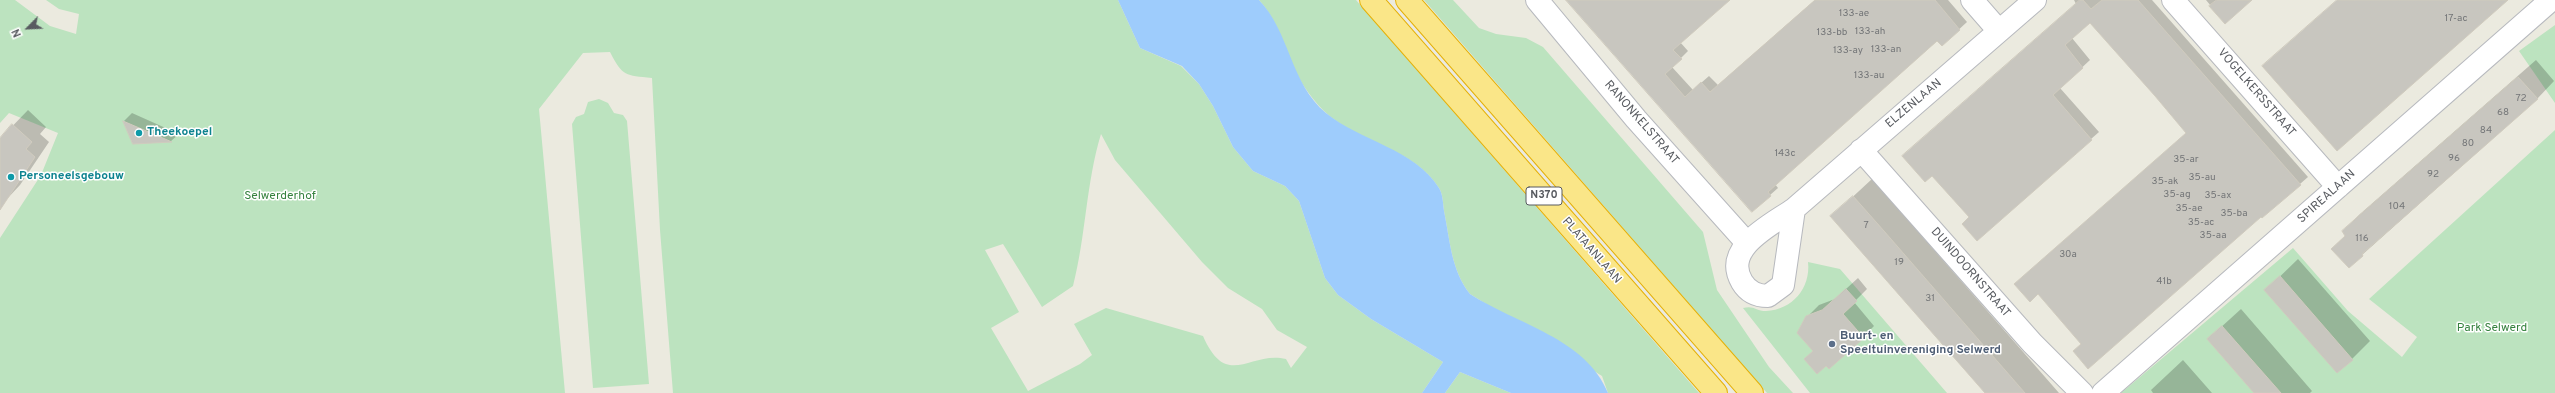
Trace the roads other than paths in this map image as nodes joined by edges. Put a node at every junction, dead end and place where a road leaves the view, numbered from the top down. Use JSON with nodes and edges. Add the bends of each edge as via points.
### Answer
{"nodes":[{"id":1,"x":1371,"y":0,"type":"edge"},
{"id":2,"x":1407,"y":0,"type":"edge"},
{"id":3,"x":1537,"y":0,"type":"edge"},
{"id":4,"x":1972,"y":0,"type":"edge"},
{"id":5,"x":2035,"y":0,"type":"edge"},
{"id":6,"x":2174,"y":0,"type":"edge"},
{"id":7,"x":2551,"y":0,"type":"edge"},
{"id":8,"x":1999,"y":31,"type":"junction"},
{"id":9,"x":1861,"y":150,"type":"junction"},
{"id":10,"x":2338,"y":187,"type":"junction"},
{"id":11,"x":1794,"y":209,"type":"junction"},
{"id":12,"x":1747,"y":243,"type":"junction"},
{"id":13,"x":1716,"y":393,"type":"edge"},
{"id":14,"x":1752,"y":393,"type":"edge"},
{"id":15,"x":2082,"y":393,"type":"edge"},
{"id":16,"x":2103,"y":393,"type":"edge"}],
"edges":[{"from":1,"to":13,"type":"highway","name":"PLATAANLAAN","number":"N370"},
{"from":2,"to":14,"type":"highway","number":"N370"},
{"from":3,"to":12,"type":"street","name":"RANONKELSTRAAT","via":[[1636,119]]},
{"from":4,"to":8,"type":"street"},
{"from":5,"to":8,"type":"street","name":"ELZENLAAN"},
{"from":6,"to":10,"type":"street","name":"VOGELKERSSTRAAT"},
{"from":7,"to":10,"type":"street","name":"SPIREALAAN"},
{"from":8,"to":9,"type":"street","name":"ELZENLAAN"},
{"from":9,"to":11,"type":"street","name":"ELZENLAAN"},
{"from":9,"to":15,"type":"street","name":"DUINDOORNSTRAAT","via":[[2032,343]]},
{"from":10,"to":16,"type":"street","name":"SPIREALAAN"},
{"from":11,"to":12,"type":"street","name":"ELZENLAAN"},
{"from":11,"to":12,"type":"street","name":"ELZENLAAN","via":[[1786,279],[1774,294],[1756,295],[1740,278],[1739,255]]}]}
